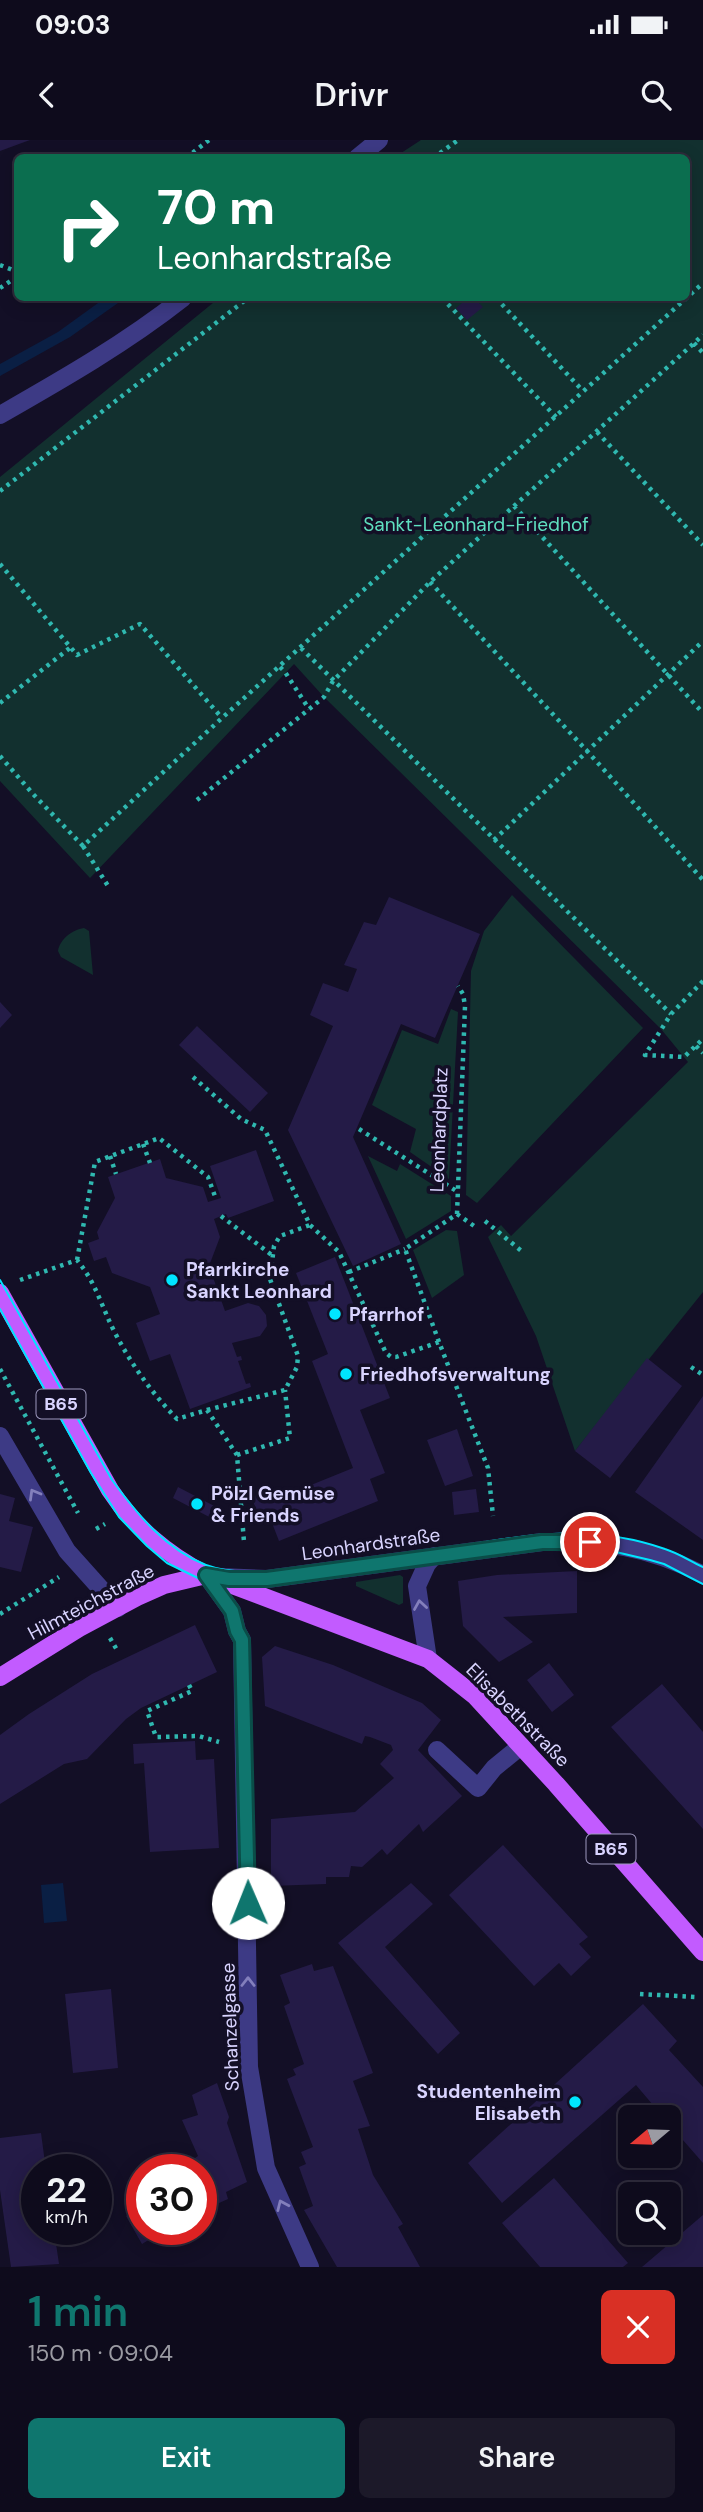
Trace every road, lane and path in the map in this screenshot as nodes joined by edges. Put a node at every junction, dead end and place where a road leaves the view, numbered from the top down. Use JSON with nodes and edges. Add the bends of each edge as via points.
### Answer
{"nodes":[{"id":1,"x":209,"y":140,"type":"edge"},
{"id":2,"x":379,"y":140,"type":"edge"},
{"id":3,"x":458,"y":140,"type":"edge"},
{"id":4,"x":191,"y":154,"type":"edge"},
{"id":5,"x":362,"y":154,"type":"edge"},
{"id":6,"x":439,"y":154,"type":"edge"},
{"id":7,"x":14,"y":277,"type":"edge"},
{"id":8,"x":0,"y":288,"type":"edge"},
{"id":9,"x":179,"y":301,"type":"edge"},
{"id":10,"x":244,"y":301,"type":"edge"},
{"id":11,"x":445,"y":301,"type":"edge"},
{"id":12,"x":499,"y":301,"type":"edge"},
{"id":13,"x":683,"y":301,"type":"edge"},
{"id":14,"x":703,"y":335,"type":"edge"},
{"id":15,"x":694,"y":343,"type":"junction"},
{"id":16,"x":703,"y":353,"type":"edge"},
{"id":17,"x":583,"y":391,"type":"junction"},
{"id":18,"x":0,"y":415,"type":"edge"},
{"id":19,"x":556,"y":417,"type":"junction"},
{"id":20,"x":597,"y":432,"type":"junction"},
{"id":21,"x":0,"y":491,"type":"edge"},
{"id":22,"x":514,"y":506,"type":"junction"},
{"id":23,"x":703,"y":545,"type":"edge"},
{"id":24,"x":0,"y":564,"type":"edge"},
{"id":25,"x":430,"y":582,"type":"junction"},
{"id":26,"x":703,"y":641,"type":"edge"},
{"id":27,"x":71,"y":647,"type":"junction"},
{"id":28,"x":301,"y":648,"type":"junction"},
{"id":29,"x":280,"y":667,"type":"junction"},
{"id":30,"x":668,"y":675,"type":"junction"},
{"id":31,"x":333,"y":681,"type":"junction"},
{"id":32,"x":0,"y":703,"type":"edge"},
{"id":33,"x":309,"y":709,"type":"junction"},
{"id":34,"x":703,"y":713,"type":"edge"},
{"id":35,"x":222,"y":718,"type":"junction"},
{"id":36,"x":587,"y":752,"type":"junction"},
{"id":37,"x":0,"y":756,"type":"edge"},
{"id":38,"x":197,"y":800,"type":"dead end"},
{"id":39,"x":494,"y":840,"type":"junction"},
{"id":40,"x":83,"y":846,"type":"junction"},
{"id":41,"x":703,"y":880,"type":"edge"},
{"id":42,"x":108,"y":886,"type":"dead end"},
{"id":43,"x":703,"y":981,"type":"edge"},
{"id":44,"x":458,"y":986,"type":"dead end"},
{"id":45,"x":671,"y":1014,"type":"junction"},
{"id":46,"x":703,"y":1039,"type":"edge"},
{"id":47,"x":696,"y":1046,"type":"junction"},
{"id":48,"x":703,"y":1053,"type":"edge"},
{"id":49,"x":193,"y":1077,"type":"dead end"},
{"id":50,"x":359,"y":1129,"type":"dead end"},
{"id":51,"x":143,"y":1144,"type":"junction"},
{"id":52,"x":110,"y":1156,"type":"junction"},
{"id":53,"x":150,"y":1163,"type":"dead end"},
{"id":54,"x":116,"y":1174,"type":"dead end"},
{"id":55,"x":458,"y":1192,"type":"junction"},
{"id":56,"x":216,"y":1199,"type":"dead end"},
{"id":57,"x":457,"y":1214,"type":"junction"},
{"id":58,"x":221,"y":1216,"type":"dead end"},
{"id":59,"x":485,"y":1221,"type":"dead end"},
{"id":60,"x":310,"y":1226,"type":"junction"},
{"id":61,"x":477,"y":1228,"type":"dead end"},
{"id":62,"x":405,"y":1249,"type":"junction"},
{"id":63,"x":524,"y":1252,"type":"dead end"},
{"id":64,"x":273,"y":1256,"type":"junction"},
{"id":65,"x":77,"y":1260,"type":"junction"},
{"id":66,"x":349,"y":1272,"type":"junction"},
{"id":67,"x":16,"y":1282,"type":"dead end"},
{"id":68,"x":0,"y":1293,"type":"edge"},
{"id":69,"x":439,"y":1342,"type":"junction"},
{"id":70,"x":691,"y":1367,"type":"dead end"},
{"id":71,"x":0,"y":1369,"type":"edge"},
{"id":72,"x":703,"y":1375,"type":"edge"},
{"id":73,"x":285,"y":1390,"type":"junction"},
{"id":74,"x":207,"y":1410,"type":"junction"},
{"id":75,"x":0,"y":1436,"type":"edge"},
{"id":76,"x":237,"y":1455,"type":"junction"},
{"id":77,"x":78,"y":1513,"type":"dead end"},
{"id":78,"x":493,"y":1516,"type":"dead end"},
{"id":79,"x":244,"y":1542,"type":"dead end"},
{"id":80,"x":434,"y":1556,"type":"junction"},
{"id":81,"x":65,"y":1573,"type":"dead end"},
{"id":82,"x":206,"y":1575,"type":"junction"},
{"id":83,"x":703,"y":1575,"type":"edge"},
{"id":84,"x":118,"y":1608,"type":"junction"},
{"id":85,"x":0,"y":1614,"type":"edge"},
{"id":86,"x":428,"y":1659,"type":"junction"},
{"id":87,"x":0,"y":1677,"type":"edge"},
{"id":88,"x":190,"y":1685,"type":"dead end"},
{"id":89,"x":230,"y":1745,"type":"dead end"},
{"id":90,"x":521,"y":1746,"type":"junction"},
{"id":91,"x":437,"y":1750,"type":"dead end"},
{"id":92,"x":703,"y":1952,"type":"edge"},
{"id":93,"x":640,"y":1994,"type":"dead end"},
{"id":94,"x":696,"y":1997,"type":"dead end"},
{"id":95,"x":310,"y":2267,"type":"edge"}],
"edges":[{"from":1,"to":4,"type":"path"},
{"from":2,"to":5,"type":"street"},
{"from":3,"to":6,"type":"path"},
{"from":7,"to":8,"type":"path"},
{"from":9,"to":18,"type":"street","via":[[69,376]]},
{"from":10,"to":21,"type":"path"},
{"from":11,"to":19,"type":"path"},
{"from":12,"to":17,"type":"path"},
{"from":13,"to":17,"type":"path"},
{"from":14,"to":15,"type":"path"},
{"from":15,"to":16,"type":"path"},
{"from":15,"to":20,"type":"path"},
{"from":17,"to":19,"type":"path"},
{"from":19,"to":28,"type":"path"},
{"from":20,"to":22,"type":"path"},
{"from":20,"to":23,"type":"path"},
{"from":22,"to":25,"type":"path"},
{"from":22,"to":30,"type":"path"},
{"from":24,"to":27,"type":"path"},
{"from":25,"to":31,"type":"path"},
{"from":25,"to":36,"type":"path"},
{"from":26,"to":30,"type":"path"},
{"from":27,"to":32,"type":"path"},
{"from":27,"to":35,"type":"path","via":[[77,654],[140,624]]},
{"from":28,"to":29,"type":"path"},
{"from":28,"to":31,"type":"path"},
{"from":29,"to":33,"type":"path"},
{"from":29,"to":35,"type":"path"},
{"from":30,"to":34,"type":"path"},
{"from":30,"to":36,"type":"path"},
{"from":31,"to":33,"type":"path","via":[[324,697]]},
{"from":31,"to":39,"type":"path"},
{"from":33,"to":38,"type":"path"},
{"from":35,"to":40,"type":"path"},
{"from":36,"to":39,"type":"path"},
{"from":36,"to":41,"type":"path"},
{"from":37,"to":40,"type":"path"},
{"from":39,"to":45,"type":"path"},
{"from":40,"to":42,"type":"path"},
{"from":43,"to":45,"type":"path"},
{"from":44,"to":55,"type":"path","name":"Leonhardplatz","via":[[465,1006]]},
{"from":45,"to":47,"type":"path","via":[[645,1055],[684,1057]]},
{"from":46,"to":47,"type":"path"},
{"from":47,"to":48,"type":"path"},
{"from":49,"to":60,"type":"path","via":[[241,1119],[265,1130]]},
{"from":50,"to":55,"type":"path"},
{"from":51,"to":52,"type":"path"},
{"from":51,"to":53,"type":"path"},
{"from":51,"to":56,"type":"path","via":[[159,1138],[208,1177]]},
{"from":52,"to":54,"type":"path"},
{"from":52,"to":65,"type":"path","via":[[95,1162]]},
{"from":55,"to":57,"type":"path","name":"Leonhardplatz"},
{"from":57,"to":61,"type":"path"},
{"from":57,"to":62,"type":"path","name":"Leonhardplatz"},
{"from":58,"to":64,"type":"path"},
{"from":59,"to":63,"type":"path"},
{"from":60,"to":64,"type":"path","via":[[280,1236]]},
{"from":60,"to":66,"type":"path","via":[[340,1252]]},
{"from":62,"to":66,"type":"path","name":"Leonhardplatz"},
{"from":62,"to":69,"type":"path"},
{"from":64,"to":73,"type":"path","via":[[270,1279],[298,1356]]},
{"from":65,"to":67,"type":"path"},
{"from":65,"to":74,"type":"path","via":[[91,1277],[135,1368],[158,1400],[177,1419]]},
{"from":66,"to":69,"type":"path","via":[[391,1357]]},
{"from":68,"to":82,"type":"main road","number":"B65","via":[[125,1514],[178,1560]]},
{"from":69,"to":78,"type":"path","via":[[488,1468]]},
{"from":70,"to":72,"type":"path"},
{"from":71,"to":77,"type":"path"},
{"from":73,"to":74,"type":"path"},
{"from":73,"to":76,"type":"path","via":[[290,1438]]},
{"from":74,"to":76,"type":"path"},
{"from":84,"to":75,"type":"street","one_way":true,"via":[[67,1551]]},
{"from":76,"to":79,"type":"path"},
{"from":80,"to":82,"type":"street","name":"Leonhardstraße","via":[[267,1579]]},
{"from":80,"to":83,"type":"street","name":"Leonhardstraße","via":[[584,1541],[638,1548]]},
{"from":86,"to":80,"type":"street","one_way":true,"via":[[417,1586]]},
{"from":81,"to":85,"type":"path"},
{"from":82,"to":84,"type":"main road","name":"Hilmteichstraße","via":[[164,1585]]},
{"from":82,"to":86,"type":"main road","name":"Elisabethstraße","number":"B65"},
{"from":95,"to":82,"type":"street","name":"Schanzelgasse","one_way":true,"via":[[266,2168],[249,2067],[242,1640],[232,1611]]},
{"from":84,"to":87,"type":"main road","name":"Hilmteichstraße"},
{"from":86,"to":90,"type":"main road","name":"Elisabethstraße","number":"B65","via":[[475,1696]]},
{"from":88,"to":89,"type":"path","via":[[192,1691],[147,1711],[156,1737],[199,1736]]},
{"from":90,"to":91,"type":"street","via":[[478,1788]]},
{"from":90,"to":92,"type":"main road","name":"Elisabethstraße","number":"B65"},
{"from":93,"to":94,"type":"path"}]}
